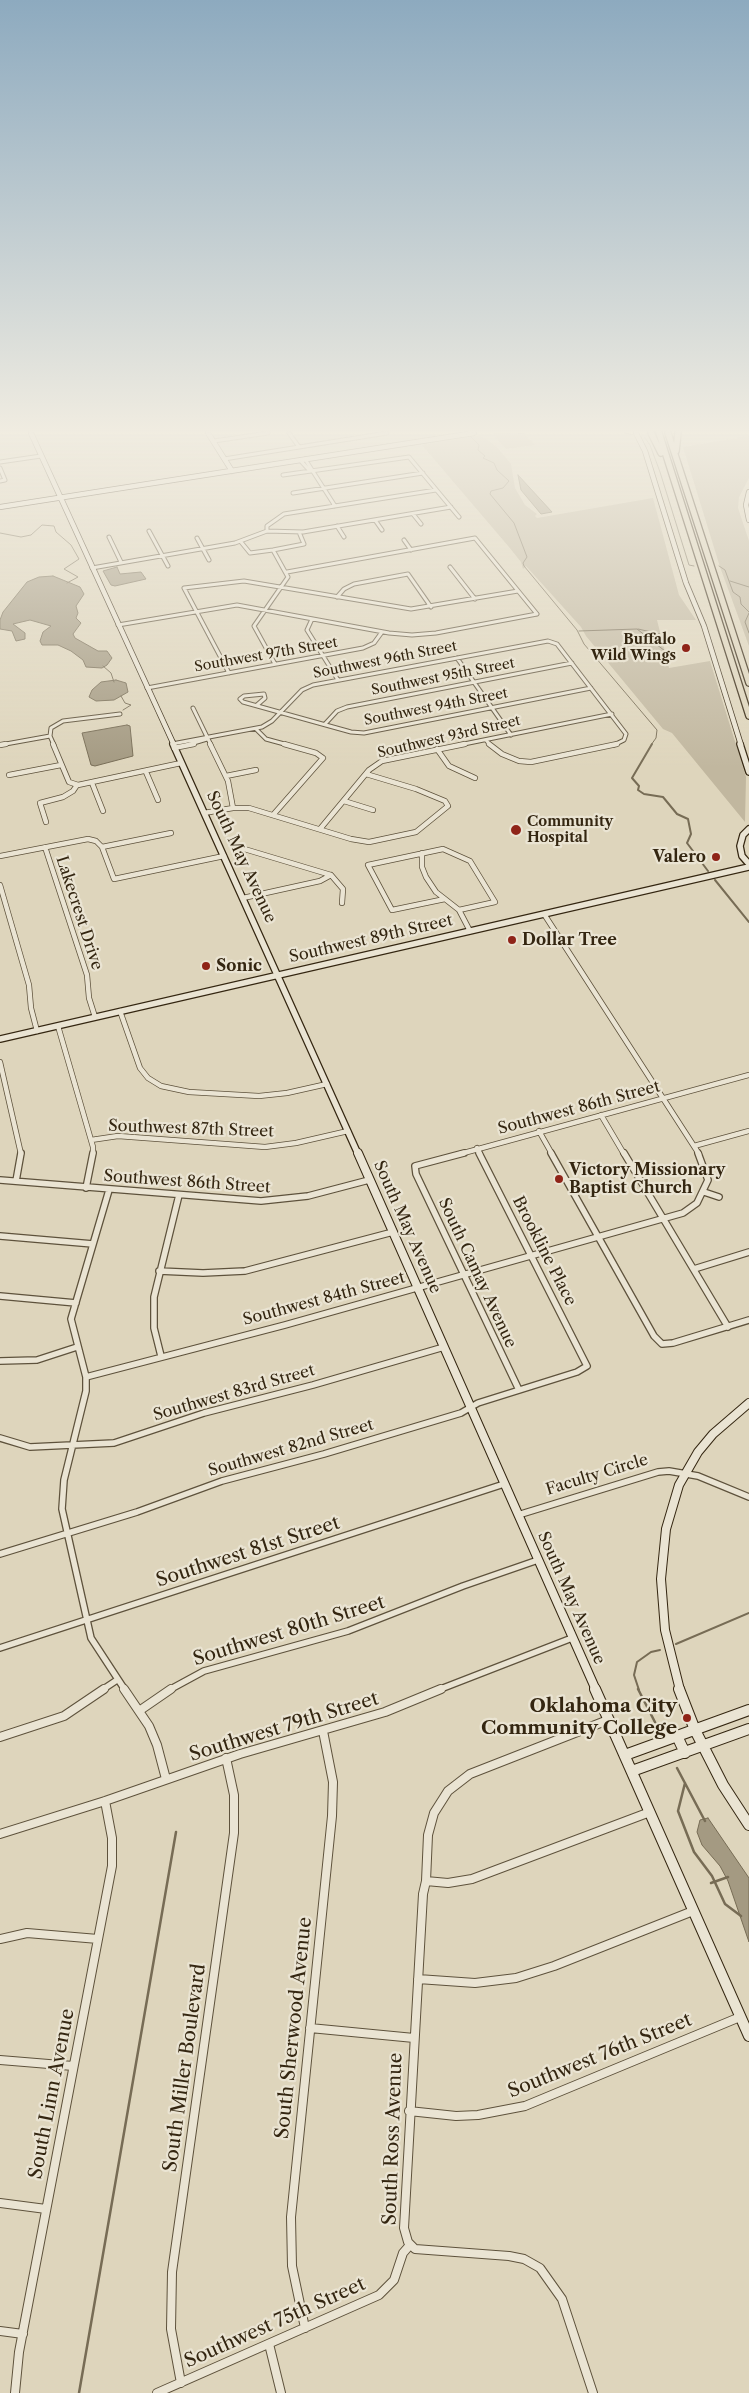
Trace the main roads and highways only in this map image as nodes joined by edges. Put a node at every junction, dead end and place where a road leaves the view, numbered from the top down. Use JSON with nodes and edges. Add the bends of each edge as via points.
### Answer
{"nodes":[{"id":1,"x":81,"y":545,"type":"edge"},
{"id":2,"x":674,"y":545,"type":"edge"},
{"id":3,"x":695,"y":545,"type":"edge"},
{"id":4,"x":705,"y":545,"type":"edge"},
{"id":5,"x":749,"y":683,"type":"edge"},
{"id":6,"x":749,"y":716,"type":"edge"},
{"id":7,"x":749,"y":772,"type":"edge"},
{"id":8,"x":749,"y":829,"type":"edge"},
{"id":9,"x":749,"y":866,"type":"edge"},
{"id":10,"x":278,"y":974,"type":"junction"},
{"id":11,"x":0,"y":1039,"type":"edge"},
{"id":12,"x":749,"y":1402,"type":"edge"},
{"id":13,"x":749,"y":1710,"type":"edge"},
{"id":14,"x":749,"y":1729,"type":"edge"},
{"id":15,"x":695,"y":1730,"type":"junction"},
{"id":16,"x":677,"y":1736,"type":"junction"},
{"id":17,"x":703,"y":1746,"type":"junction"},
{"id":18,"x":685,"y":1753,"type":"junction"},
{"id":19,"x":625,"y":1755,"type":"junction"},
{"id":20,"x":632,"y":1771,"type":"junction"},
{"id":21,"x":749,"y":1825,"type":"edge"},
{"id":22,"x":749,"y":2036,"type":"edge"}],
"edges":[{"from":1,"to":10,"type":"main road","name":"South May Avenue"},
{"from":2,"to":7,"type":"main road","via":[[704,626]]},
{"from":3,"to":6,"type":"highway"},
{"from":4,"to":5,"type":"highway"},
{"from":8,"to":9,"type":"main road","via":[[740,846]]},
{"from":9,"to":10,"type":"main road","name":"Southwest 89th Street"},
{"from":10,"to":11,"type":"main road","name":"Southwest 89th Street"},
{"from":10,"to":19,"type":"main road","name":"South May Avenue"},
{"from":12,"to":15,"type":"main road","via":[[713,1434],[685,1473],[666,1529],[661,1586],[669,1652]]},
{"from":13,"to":15,"type":"main road"},
{"from":14,"to":17,"type":"main road"},
{"from":15,"to":16,"type":"main road"},
{"from":15,"to":17,"type":"main road"},
{"from":16,"to":18,"type":"main road"},
{"from":16,"to":19,"type":"main road"},
{"from":17,"to":18,"type":"main road"},
{"from":17,"to":21,"type":"main road","via":[[722,1785]]},
{"from":18,"to":20,"type":"main road"},
{"from":19,"to":20,"type":"main road","name":"South May Avenue"},
{"from":20,"to":22,"type":"main road","name":"South May Avenue"}]}
